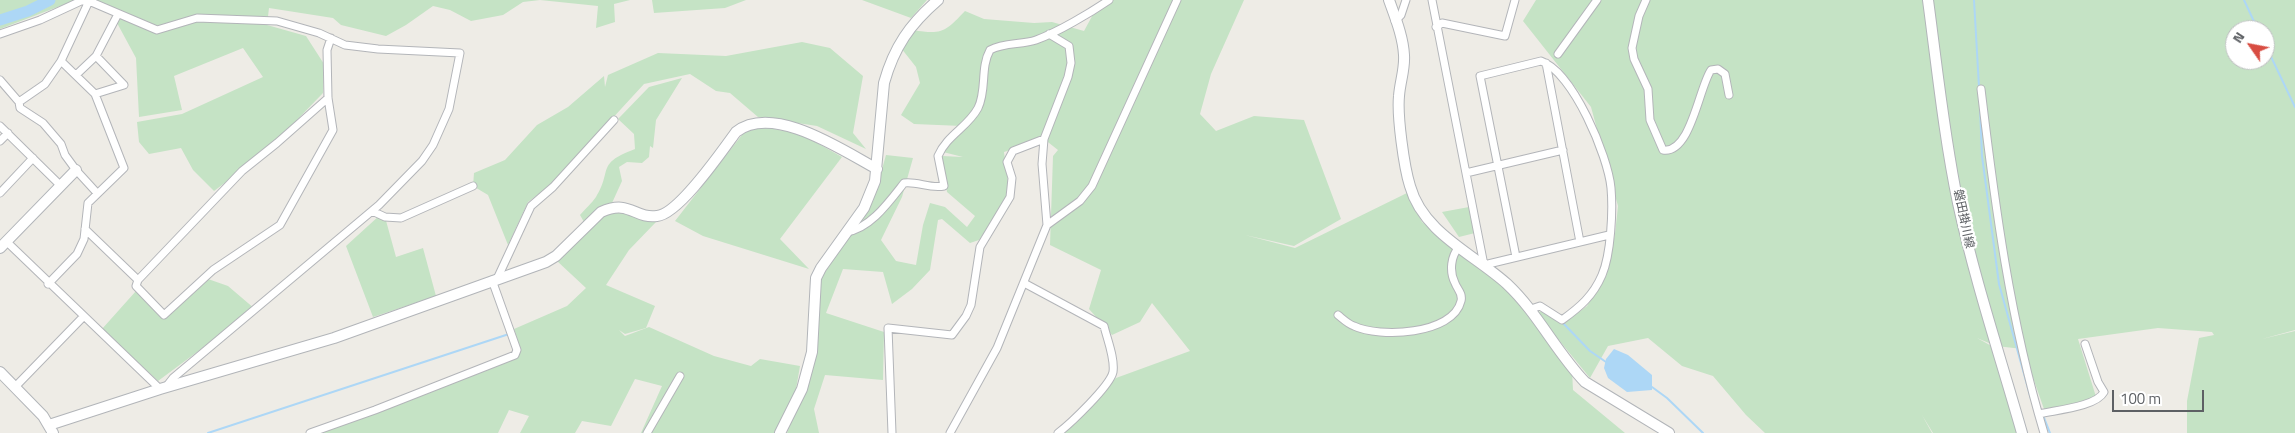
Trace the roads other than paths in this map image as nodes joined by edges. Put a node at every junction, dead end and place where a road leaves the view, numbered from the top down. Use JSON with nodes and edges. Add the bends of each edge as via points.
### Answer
{"nodes":[{"id":1,"x":938,"y":0,"type":"edge"},
{"id":2,"x":1109,"y":0,"type":"edge"},
{"id":3,"x":1176,"y":0,"type":"edge"},
{"id":4,"x":1388,"y":0,"type":"edge"},
{"id":5,"x":1406,"y":0,"type":"edge"},
{"id":6,"x":1432,"y":0,"type":"edge"},
{"id":7,"x":1514,"y":0,"type":"edge"},
{"id":8,"x":1597,"y":0,"type":"edge"},
{"id":9,"x":1646,"y":0,"type":"edge"},
{"id":10,"x":1928,"y":0,"type":"edge"},
{"id":11,"x":89,"y":1,"type":"edge"},
{"id":12,"x":118,"y":14,"type":"junction"},
{"id":13,"x":1395,"y":20,"type":"junction"},
{"id":14,"x":1436,"y":27,"type":"junction"},
{"id":15,"x":0,"y":34,"type":"edge"},
{"id":16,"x":1050,"y":34,"type":"junction"},
{"id":17,"x":331,"y":38,"type":"junction"},
{"id":18,"x":1558,"y":54,"type":"dead end"},
{"id":19,"x":96,"y":56,"type":"junction"},
{"id":20,"x":61,"y":61,"type":"junction"},
{"id":21,"x":1546,"y":63,"type":"junction"},
{"id":22,"x":76,"y":75,"type":"junction"},
{"id":23,"x":1,"y":84,"type":"edge"},
{"id":24,"x":1981,"y":89,"type":"dead end"},
{"id":25,"x":95,"y":94,"type":"junction"},
{"id":26,"x":1729,"y":95,"type":"dead end"},
{"id":27,"x":328,"y":98,"type":"junction"},
{"id":28,"x":19,"y":102,"type":"junction"},
{"id":29,"x":614,"y":120,"type":"dead end"},
{"id":30,"x":0,"y":126,"type":"edge"},
{"id":31,"x":8,"y":133,"type":"junction"},
{"id":32,"x":1044,"y":139,"type":"junction"},
{"id":33,"x":0,"y":141,"type":"edge"},
{"id":34,"x":1563,"y":150,"type":"junction"},
{"id":35,"x":33,"y":158,"type":"junction"},
{"id":36,"x":1499,"y":166,"type":"junction"},
{"id":37,"x":877,"y":169,"type":"junction"},
{"id":38,"x":76,"y":170,"type":"junction"},
{"id":39,"x":1466,"y":173,"type":"junction"},
{"id":40,"x":60,"y":185,"type":"junction"},
{"id":41,"x":473,"y":186,"type":"dead end"},
{"id":42,"x":0,"y":193,"type":"edge"},
{"id":43,"x":97,"y":193,"type":"junction"},
{"id":44,"x":372,"y":211,"type":"junction"},
{"id":45,"x":1047,"y":225,"type":"junction"},
{"id":46,"x":85,"y":229,"type":"junction"},
{"id":47,"x":846,"y":232,"type":"junction"},
{"id":48,"x":1609,"y":235,"type":"junction"},
{"id":49,"x":1580,"y":242,"type":"junction"},
{"id":50,"x":3,"y":245,"type":"edge"},
{"id":51,"x":1459,"y":247,"type":"junction"},
{"id":52,"x":1516,"y":257,"type":"junction"},
{"id":53,"x":1484,"y":265,"type":"junction"},
{"id":54,"x":138,"y":280,"type":"junction"},
{"id":55,"x":495,"y":280,"type":"junction"},
{"id":56,"x":1024,"y":283,"type":"junction"},
{"id":57,"x":48,"y":284,"type":"junction"},
{"id":58,"x":1531,"y":309,"type":"junction"},
{"id":59,"x":1338,"y":315,"type":"dead end"},
{"id":60,"x":84,"y":316,"type":"junction"},
{"id":61,"x":2085,"y":344,"type":"dead end"},
{"id":62,"x":0,"y":372,"type":"edge"},
{"id":63,"x":680,"y":376,"type":"dead end"},
{"id":64,"x":15,"y":387,"type":"junction"},
{"id":65,"x":163,"y":388,"type":"junction"},
{"id":66,"x":2038,"y":414,"type":"junction"},
{"id":67,"x":51,"y":429,"type":"edge"},
{"id":68,"x":310,"y":433,"type":"edge"},
{"id":69,"x":647,"y":433,"type":"edge"},
{"id":70,"x":780,"y":433,"type":"edge"},
{"id":71,"x":892,"y":433,"type":"edge"},
{"id":72,"x":950,"y":433,"type":"edge"},
{"id":73,"x":1058,"y":433,"type":"edge"},
{"id":74,"x":1669,"y":433,"type":"edge"},
{"id":75,"x":2022,"y":433,"type":"edge"},
{"id":76,"x":2044,"y":433,"type":"edge"}],
"edges":[{"from":1,"to":37,"type":"street","via":[[904,35],[888,70],[884,83]]},
{"from":2,"to":16,"type":"street"},
{"from":3,"to":45,"type":"street","via":[[1092,186],[1080,201]]},
{"from":4,"to":13,"type":"street"},
{"from":5,"to":13,"type":"street","via":[[1401,15]]},
{"from":6,"to":14,"type":"street"},
{"from":7,"to":14,"type":"street","via":[[1504,36],[1442,23]]},
{"from":8,"to":18,"type":"street"},
{"from":9,"to":26,"type":"street","via":[[1632,48],[1648,89],[1650,120],[1663,150],[1674,148],[1689,127],[1710,70],[1718,69],[1725,74]]},
{"from":10,"to":75,"type":"street","name":"磐田掛川線","via":[[1958,201],[1980,295]]},
{"from":11,"to":12,"type":"street"},
{"from":11,"to":15,"type":"street","via":[[81,1]]},
{"from":11,"to":20,"type":"street"},
{"from":12,"to":17,"type":"street","via":[[158,30],[197,18],[214,17],[277,22]]},
{"from":12,"to":19,"type":"street"},
{"from":13,"to":51,"type":"street","via":[[1404,56],[1398,108],[1410,188],[1426,218]]},
{"from":14,"to":39,"type":"street"},
{"from":16,"to":32,"type":"street","via":[[1069,46],[1071,63]]},
{"from":16,"to":47,"type":"street","via":[[990,50],[978,107],[969,120],[950,136],[938,156],[944,186],[904,184],[857,231]]},
{"from":17,"to":27,"type":"street","via":[[327,50]]},
{"from":17,"to":44,"type":"street","via":[[346,45],[378,49],[460,53],[450,109],[433,145],[406,180]]},
{"from":19,"to":22,"type":"street"},
{"from":19,"to":25,"type":"street","via":[[124,85]]},
{"from":20,"to":22,"type":"street"},
{"from":20,"to":28,"type":"street","via":[[46,84]]},
{"from":21,"to":34,"type":"street"},
{"from":21,"to":36,"type":"street","via":[[1480,76]]},
{"from":21,"to":48,"type":"street","via":[[1579,100],[1598,143],[1611,188]]},
{"from":22,"to":25,"type":"street"},
{"from":23,"to":28,"type":"street"},
{"from":24,"to":66,"type":"street","via":[[2003,259]]},
{"from":25,"to":43,"type":"street","via":[[124,168]]},
{"from":27,"to":54,"type":"street","via":[[242,171]]},
{"from":27,"to":54,"type":"street","via":[[333,130],[280,225],[213,270],[164,315],[136,286]]},
{"from":28,"to":38,"type":"street","via":[[20,108],[43,123],[61,144]]},
{"from":29,"to":55,"type":"street","via":[[553,187],[530,206]]},
{"from":30,"to":31,"type":"street"},
{"from":31,"to":33,"type":"street"},
{"from":31,"to":35,"type":"street"},
{"from":32,"to":45,"type":"street","via":[[1042,164]]},
{"from":32,"to":71,"type":"street","via":[[1010,155],[1007,162],[1012,190],[980,247],[971,305],[952,335],[888,328]]},
{"from":34,"to":36,"type":"street"},
{"from":34,"to":49,"type":"street"},
{"from":35,"to":40,"type":"street"},
{"from":35,"to":42,"type":"street"},
{"from":36,"to":39,"type":"street"},
{"from":36,"to":52,"type":"street"},
{"from":37,"to":47,"type":"street","via":[[870,195]]},
{"from":37,"to":55,"type":"street","via":[[802,129],[766,123],[745,126],[736,132],[675,208],[657,216],[628,207],[609,208],[556,256]]},
{"from":38,"to":40,"type":"street"},
{"from":38,"to":43,"type":"street"},
{"from":39,"to":53,"type":"street"},
{"from":40,"to":50,"type":"street"},
{"from":41,"to":44,"type":"street","via":[[401,218],[385,217]]},
{"from":43,"to":46,"type":"street","via":[[88,203]]},
{"from":44,"to":65,"type":"street"},
{"from":45,"to":56,"type":"street"},
{"from":46,"to":54,"type":"street"},
{"from":46,"to":57,"type":"street","via":[[77,254]]},
{"from":47,"to":70,"type":"street","via":[[816,278],[812,352],[802,389]]},
{"from":48,"to":49,"type":"street"},
{"from":48,"to":58,"type":"street","via":[[1602,276],[1583,306],[1562,320],[1540,306]]},
{"from":49,"to":52,"type":"street"},
{"from":50,"to":57,"type":"street"},
{"from":51,"to":53,"type":"street"},
{"from":51,"to":59,"type":"street","via":[[1452,258],[1452,269],[1454,283],[1462,299],[1443,322],[1415,331],[1390,333],[1355,327]]},
{"from":52,"to":53,"type":"street"},
{"from":53,"to":58,"type":"street"},
{"from":55,"to":65,"type":"street","via":[[334,338]]},
{"from":55,"to":68,"type":"street","via":[[517,350],[515,355]]},
{"from":56,"to":72,"type":"street","via":[[997,348]]},
{"from":56,"to":73,"type":"street","via":[[1104,326],[1110,349],[1113,372],[1110,380]]},
{"from":57,"to":60,"type":"street"},
{"from":58,"to":74,"type":"street","via":[[1585,382]]},
{"from":60,"to":64,"type":"street"},
{"from":60,"to":65,"type":"street"},
{"from":61,"to":66,"type":"street","via":[[2104,392],[2101,397],[2090,403]]},
{"from":62,"to":64,"type":"street"},
{"from":63,"to":69,"type":"street"},
{"from":64,"to":67,"type":"street"},
{"from":65,"to":67,"type":"street"},
{"from":66,"to":76,"type":"street"}]}
